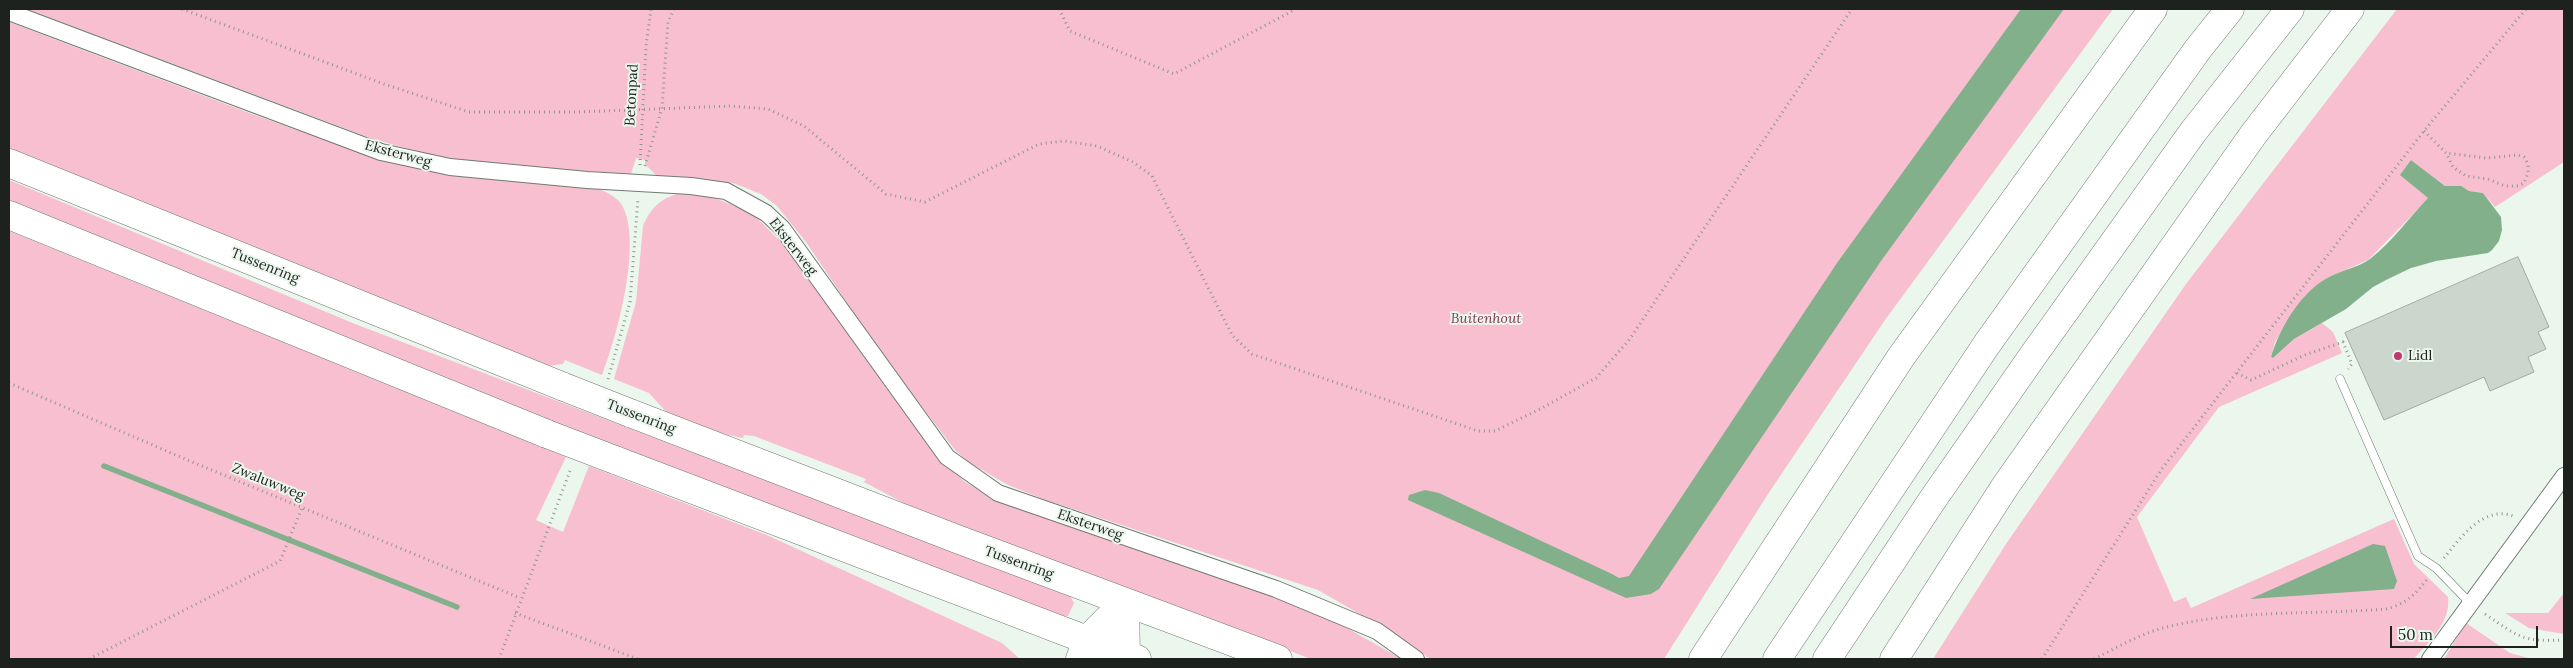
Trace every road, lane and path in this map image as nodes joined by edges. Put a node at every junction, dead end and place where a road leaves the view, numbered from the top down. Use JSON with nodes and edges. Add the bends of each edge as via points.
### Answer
{"nodes":[{"id":1,"x":182,"y":9,"type":"edge"},
{"id":2,"x":651,"y":9,"type":"edge"},
{"id":3,"x":674,"y":9,"type":"edge"},
{"id":4,"x":1059,"y":9,"type":"edge"},
{"id":5,"x":1296,"y":9,"type":"edge"},
{"id":6,"x":1852,"y":9,"type":"edge"},
{"id":7,"x":2153,"y":9,"type":"edge"},
{"id":8,"x":2230,"y":9,"type":"edge"},
{"id":9,"x":2290,"y":9,"type":"edge"},
{"id":10,"x":2350,"y":9,"type":"edge"},
{"id":11,"x":2526,"y":9,"type":"edge"},
{"id":12,"x":9,"y":12,"type":"edge"},
{"id":13,"x":662,"y":108,"type":"junction"},
{"id":14,"x":643,"y":109,"type":"junction"},
{"id":15,"x":2424,"y":131,"type":"junction"},
{"id":16,"x":2446,"y":153,"type":"junction"},
{"id":17,"x":9,"y":163,"type":"edge"},
{"id":18,"x":639,"y":183,"type":"junction"},
{"id":19,"x":9,"y":215,"type":"edge"},
{"id":20,"x":2237,"y":373,"type":"junction"},
{"id":21,"x":2340,"y":379,"type":"joint"},
{"id":22,"x":9,"y":383,"type":"edge"},
{"id":23,"x":2564,"y":476,"type":"edge"},
{"id":24,"x":302,"y":508,"type":"junction"},
{"id":25,"x":2527,"y":527,"type":"junction"},
{"id":26,"x":2436,"y":568,"type":"junction"},
{"id":27,"x":1125,"y":602,"type":"junction"},
{"id":28,"x":2471,"y":604,"type":"junction"},
{"id":29,"x":515,"y":613,"type":"junction"},
{"id":30,"x":2564,"y":640,"type":"edge"},
{"id":31,"x":1084,"y":650,"type":"edge"},
{"id":32,"x":1130,"y":658,"type":"edge"},
{"id":33,"x":89,"y":659,"type":"edge"},
{"id":34,"x":499,"y":659,"type":"edge"},
{"id":35,"x":638,"y":659,"type":"edge"},
{"id":36,"x":1278,"y":659,"type":"edge"},
{"id":37,"x":1416,"y":659,"type":"edge"},
{"id":38,"x":1703,"y":659,"type":"edge"},
{"id":39,"x":1777,"y":659,"type":"edge"},
{"id":40,"x":1827,"y":659,"type":"edge"},
{"id":41,"x":1894,"y":659,"type":"edge"},
{"id":42,"x":2042,"y":659,"type":"edge"},
{"id":43,"x":2094,"y":659,"type":"edge"},
{"id":44,"x":2430,"y":659,"type":"edge"}],
"edges":[{"from":1,"to":14,"type":"path","via":[[469,112]]},
{"from":2,"to":14,"type":"path","name":"Betonpad"},
{"from":3,"to":13,"type":"path","via":[[668,22]]},
{"from":4,"to":5,"type":"path","via":[[1070,30],[1174,74]]},
{"from":6,"to":13,"type":"path","via":[[1629,340],[1596,378],[1495,431],[1478,431],[1252,354],[1232,335],[1152,176],[1133,162],[1096,146],[1064,141],[1039,144],[926,202],[886,194],[804,126],[768,109],[731,106]]},
{"from":7,"to":38,"type":"highway","via":[[1901,357]]},
{"from":8,"to":39,"type":"highway","via":[[1987,344]]},
{"from":9,"to":40,"type":"highway","via":[[2193,132],[2032,357]]},
{"from":10,"to":41,"type":"highway","via":[[2253,135],[2006,485]]},
{"from":11,"to":15,"type":"path"},
{"from":12,"to":18,"type":"street","name":"Eksterweg","via":[[382,152],[450,167]]},
{"from":13,"to":14,"type":"path"},
{"from":13,"to":18,"type":"path"},
{"from":14,"to":18,"type":"path","name":"Betonpad"},
{"from":15,"to":16,"type":"path"},
{"from":15,"to":20,"type":"path"},
{"from":16,"to":16,"type":"path","via":[[2453,167],[2466,176],[2488,179],[2505,186],[2518,186],[2528,173],[2528,164],[2524,157],[2518,155],[2486,158]]},
{"from":17,"to":27,"type":"highway","name":"Tussenring","bridge":true,"via":[[630,413]]},
{"from":18,"to":37,"type":"street","name":"Eksterweg","via":[[726,191],[766,213],[782,228],[947,457],[998,493],[1276,589],[1377,632]]},
{"from":19,"to":31,"type":"highway","bridge":true},
{"from":20,"to":21,"type":"path","via":[[2251,380],[2342,342],[2352,364]]},
{"from":20,"to":42,"type":"path","via":[[2161,470]]},
{"from":21,"to":26,"type":"lane","via":[[2418,556]]},
{"from":22,"to":24,"type":"path","name":"Zwaluwweg"},
{"from":23,"to":25,"type":"street"},
{"from":24,"to":29,"type":"path","name":"Zwaluwweg","via":[[520,598]]},
{"from":24,"to":33,"type":"path","via":[[280,561]]},
{"from":25,"to":26,"type":"path","via":[[2520,518],[2508,514],[2486,517],[2459,540]]},
{"from":25,"to":28,"type":"street"},
{"from":26,"to":28,"type":"lane"},
{"from":26,"to":43,"type":"path","via":[[2415,595],[2386,609],[2214,618],[2138,636]]},
{"from":27,"to":31,"type":"highway"},
{"from":27,"to":32,"type":"highway"},
{"from":27,"to":36,"type":"highway","name":"Tussenring"},
{"from":28,"to":30,"type":"path","via":[[2520,638]]},
{"from":28,"to":44,"type":"street"},
{"from":29,"to":34,"type":"path"},
{"from":29,"to":35,"type":"path"},
{"from":31,"to":32,"type":"highway"}]}
